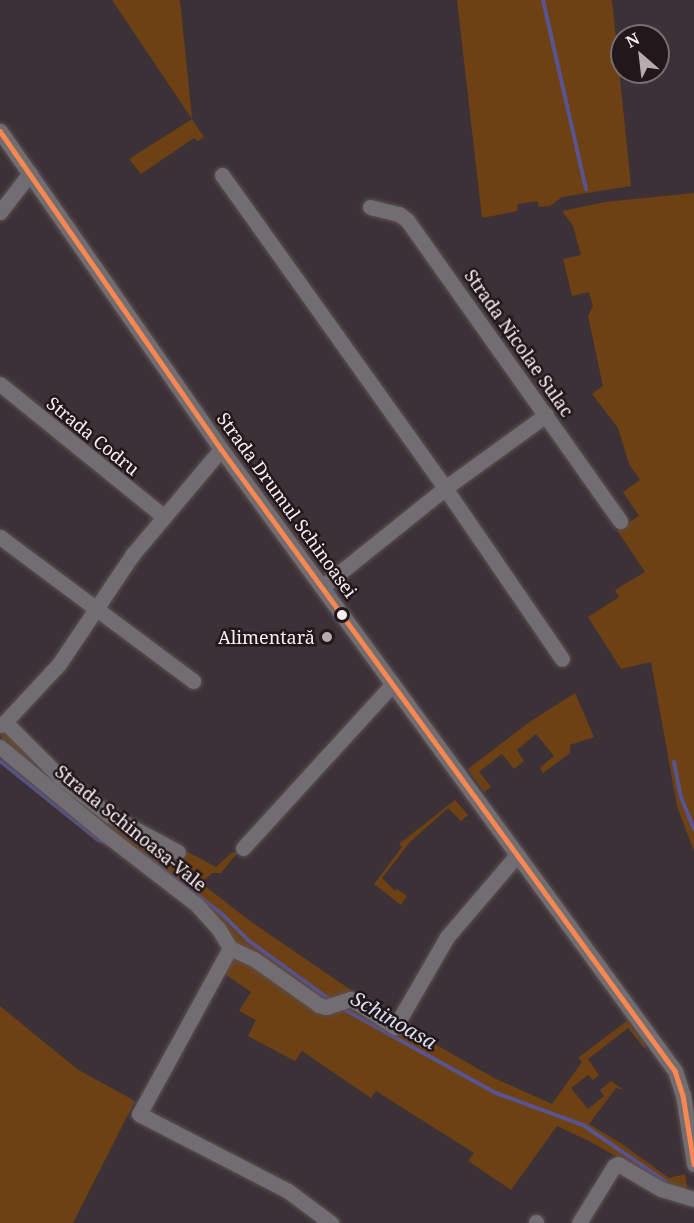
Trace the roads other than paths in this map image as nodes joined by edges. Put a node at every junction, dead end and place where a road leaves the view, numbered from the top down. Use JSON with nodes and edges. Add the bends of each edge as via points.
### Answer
{"nodes":[{"id":1,"x":0,"y":130,"type":"edge"},
{"id":2,"x":30,"y":173,"type":"junction"},
{"id":3,"x":222,"y":175,"type":"dead end"},
{"id":4,"x":370,"y":207,"type":"dead end"},
{"id":5,"x":0,"y":212,"type":"edge"},
{"id":6,"x":0,"y":384,"type":"edge"},
{"id":7,"x":546,"y":415,"type":"junction"},
{"id":8,"x":221,"y":449,"type":"junction"},
{"id":9,"x":445,"y":489,"type":"junction"},
{"id":10,"x":163,"y":516,"type":"junction"},
{"id":11,"x":620,"y":521,"type":"dead end"},
{"id":12,"x":0,"y":537,"type":"edge"},
{"id":13,"x":322,"y":586,"type":"junction"},
{"id":14,"x":97,"y":610,"type":"junction"},
{"id":15,"x":562,"y":659,"type":"dead end"},
{"id":16,"x":193,"y":681,"type":"dead end"},
{"id":17,"x":393,"y":684,"type":"junction"},
{"id":18,"x":3,"y":724,"type":"edge"},
{"id":19,"x":0,"y":747,"type":"edge"},
{"id":20,"x":243,"y":848,"type":"dead end"},
{"id":21,"x":178,"y":852,"type":"dead end"},
{"id":22,"x":517,"y":855,"type":"junction"},
{"id":23,"x":230,"y":948,"type":"junction"},
{"id":24,"x":675,"y":1071,"type":"junction"},
{"id":25,"x":694,"y":1086,"type":"edge"},
{"id":26,"x":694,"y":1164,"type":"edge"},
{"id":27,"x":694,"y":1198,"type":"edge"},
{"id":28,"x":332,"y":1223,"type":"edge"},
{"id":29,"x":579,"y":1223,"type":"edge"}],
"edges":[{"from":1,"to":2,"type":"street","name":"Strada Drumul Schinoasei"},
{"from":2,"to":5,"type":"street"},
{"from":2,"to":8,"type":"street","name":"Strada Drumul Schinoasei"},
{"from":3,"to":9,"type":"street"},
{"from":4,"to":7,"type":"street","name":"Strada Nicolae Sulac","via":[[399,214],[407,220]]},
{"from":6,"to":10,"type":"street","name":"Strada Codru"},
{"from":7,"to":9,"type":"street"},
{"from":7,"to":11,"type":"street","name":"Strada Nicolae Sulac"},
{"from":8,"to":10,"type":"street"},
{"from":8,"to":13,"type":"street","name":"Strada Drumul Schinoasei"},
{"from":9,"to":13,"type":"street"},
{"from":9,"to":15,"type":"street"},
{"from":10,"to":14,"type":"street"},
{"from":12,"to":14,"type":"street"},
{"from":13,"to":17,"type":"street","name":"Strada Drumul Schinoasei"},
{"from":14,"to":16,"type":"street"},
{"from":14,"to":18,"type":"street","via":[[59,664]]},
{"from":17,"to":20,"type":"street"},
{"from":17,"to":22,"type":"street","name":"Strada Drumul Schinoasei"},
{"from":18,"to":21,"type":"street","via":[[101,809]]},
{"from":19,"to":23,"type":"street","name":"Strada Schinoasa-Vale","via":[[197,905]]},
{"from":22,"to":23,"type":"street","via":[[447,937],[395,1027],[351,999],[318,1005],[254,958]]},
{"from":22,"to":24,"type":"street","name":"Strada Drumul Schinoasei"},
{"from":23,"to":28,"type":"street","via":[[139,1114],[288,1191]]},
{"from":24,"to":25,"type":"street","name":"Strada Drumul Schinoasei"},
{"from":24,"to":26,"type":"street","name":"Strada Drumul Schinoasei"},
{"from":27,"to":29,"type":"street","via":[[661,1189],[618,1164]]}]}
